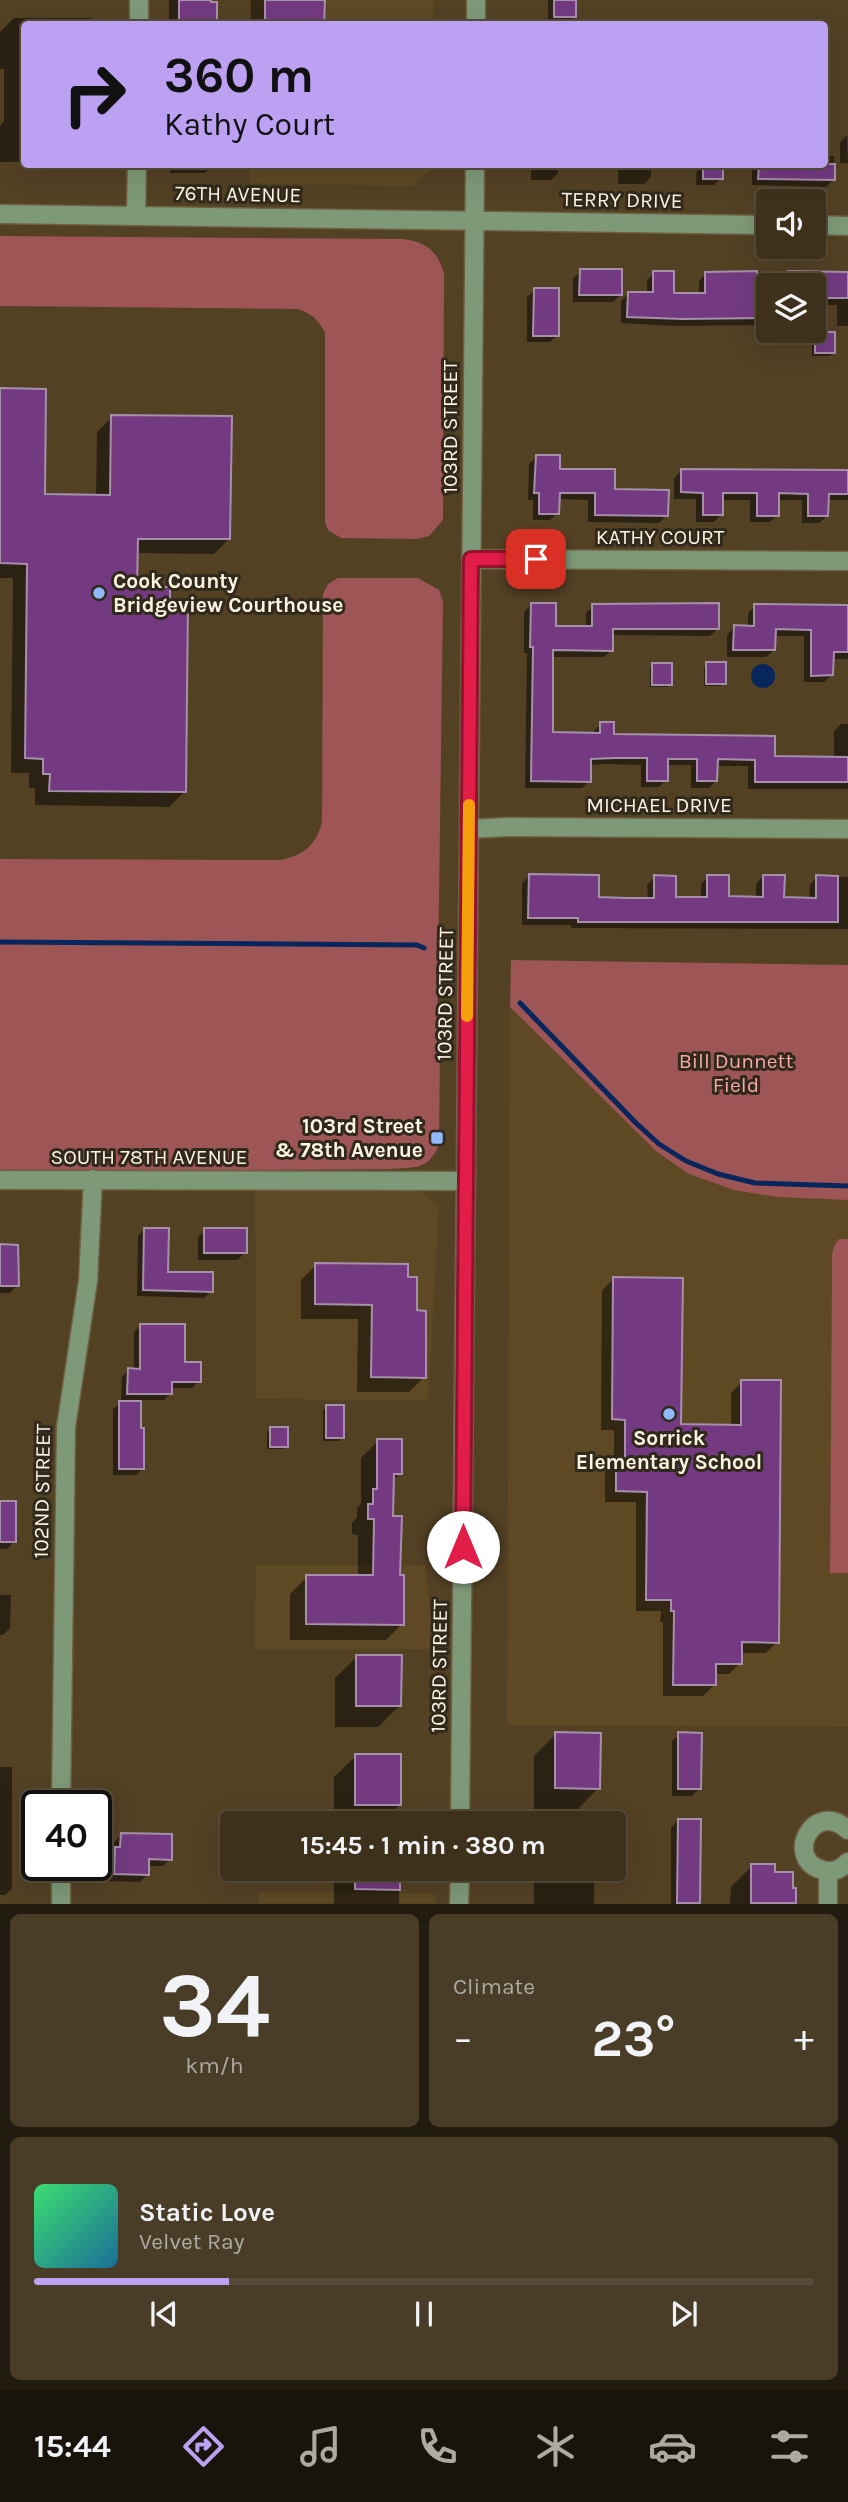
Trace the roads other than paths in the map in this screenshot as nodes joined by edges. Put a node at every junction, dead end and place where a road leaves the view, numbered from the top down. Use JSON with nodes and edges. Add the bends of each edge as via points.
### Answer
{"nodes":[{"id":1,"x":139,"y":0,"type":"edge"},
{"id":2,"x":476,"y":0,"type":"edge"},
{"id":3,"x":139,"y":21,"type":"edge"},
{"id":4,"x":476,"y":21,"type":"edge"},
{"id":5,"x":137,"y":168,"type":"edge"},
{"id":6,"x":475,"y":168,"type":"edge"},
{"id":7,"x":0,"y":214,"type":"edge"},
{"id":8,"x":136,"y":214,"type":"junction"},
{"id":9,"x":474,"y":221,"type":"junction"},
{"id":10,"x":756,"y":225,"type":"edge"},
{"id":11,"x":826,"y":225,"type":"edge"},
{"id":12,"x":848,"y":226,"type":"edge"},
{"id":13,"x":471,"y":559,"type":"junction"},
{"id":14,"x":848,"y":561,"type":"edge"},
{"id":15,"x":469,"y":829,"type":"junction"},
{"id":16,"x":848,"y":829,"type":"edge"},
{"id":17,"x":93,"y":1179,"type":"junction"},
{"id":18,"x":0,"y":1180,"type":"edge"},
{"id":19,"x":466,"y":1181,"type":"junction"},
{"id":20,"x":61,"y":1790,"type":"edge"},
{"id":21,"x":460,"y":1811,"type":"edge"},
{"id":22,"x":848,"y":1830,"type":"edge"},
{"id":23,"x":848,"y":1861,"type":"edge"},
{"id":24,"x":828,"y":1871,"type":"junction"},
{"id":25,"x":61,"y":1881,"type":"edge"},
{"id":26,"x":460,"y":1881,"type":"edge"},
{"id":27,"x":61,"y":1903,"type":"edge"},
{"id":28,"x":459,"y":1903,"type":"edge"},
{"id":29,"x":828,"y":1903,"type":"edge"}],
"edges":[{"from":1,"to":3,"type":"street"},
{"from":2,"to":4,"type":"street"},
{"from":5,"to":8,"type":"street"},
{"from":6,"to":9,"type":"street","name":"103RD STREET"},
{"from":7,"to":8,"type":"street","name":"76TH AVENUE"},
{"from":8,"to":9,"type":"street","name":"76TH AVENUE"},
{"from":9,"to":10,"type":"street","name":"TERRY DRIVE"},
{"from":9,"to":13,"type":"street","name":"103RD STREET"},
{"from":11,"to":12,"type":"street"},
{"from":13,"to":14,"type":"street","name":"KATHY COURT"},
{"from":13,"to":15,"type":"street","name":"103RD STREET"},
{"from":15,"to":16,"type":"street","name":"MICHAEL DRIVE"},
{"from":15,"to":19,"type":"street","name":"103RD STREET"},
{"from":17,"to":18,"type":"street","name":"SOUTH 78TH AVENUE"},
{"from":17,"to":19,"type":"street","name":"SOUTH 78TH AVENUE"},
{"from":17,"to":20,"type":"street","name":"102ND STREET","via":[[88,1281],[66,1427]]},
{"from":19,"to":21,"type":"street","name":"103RD STREET"},
{"from":22,"to":24,"type":"street","via":[[826,1821],[806,1835],[807,1859]]},
{"from":23,"to":24,"type":"street"},
{"from":24,"to":29,"type":"street"},
{"from":25,"to":27,"type":"street"},
{"from":26,"to":28,"type":"street"}]}
